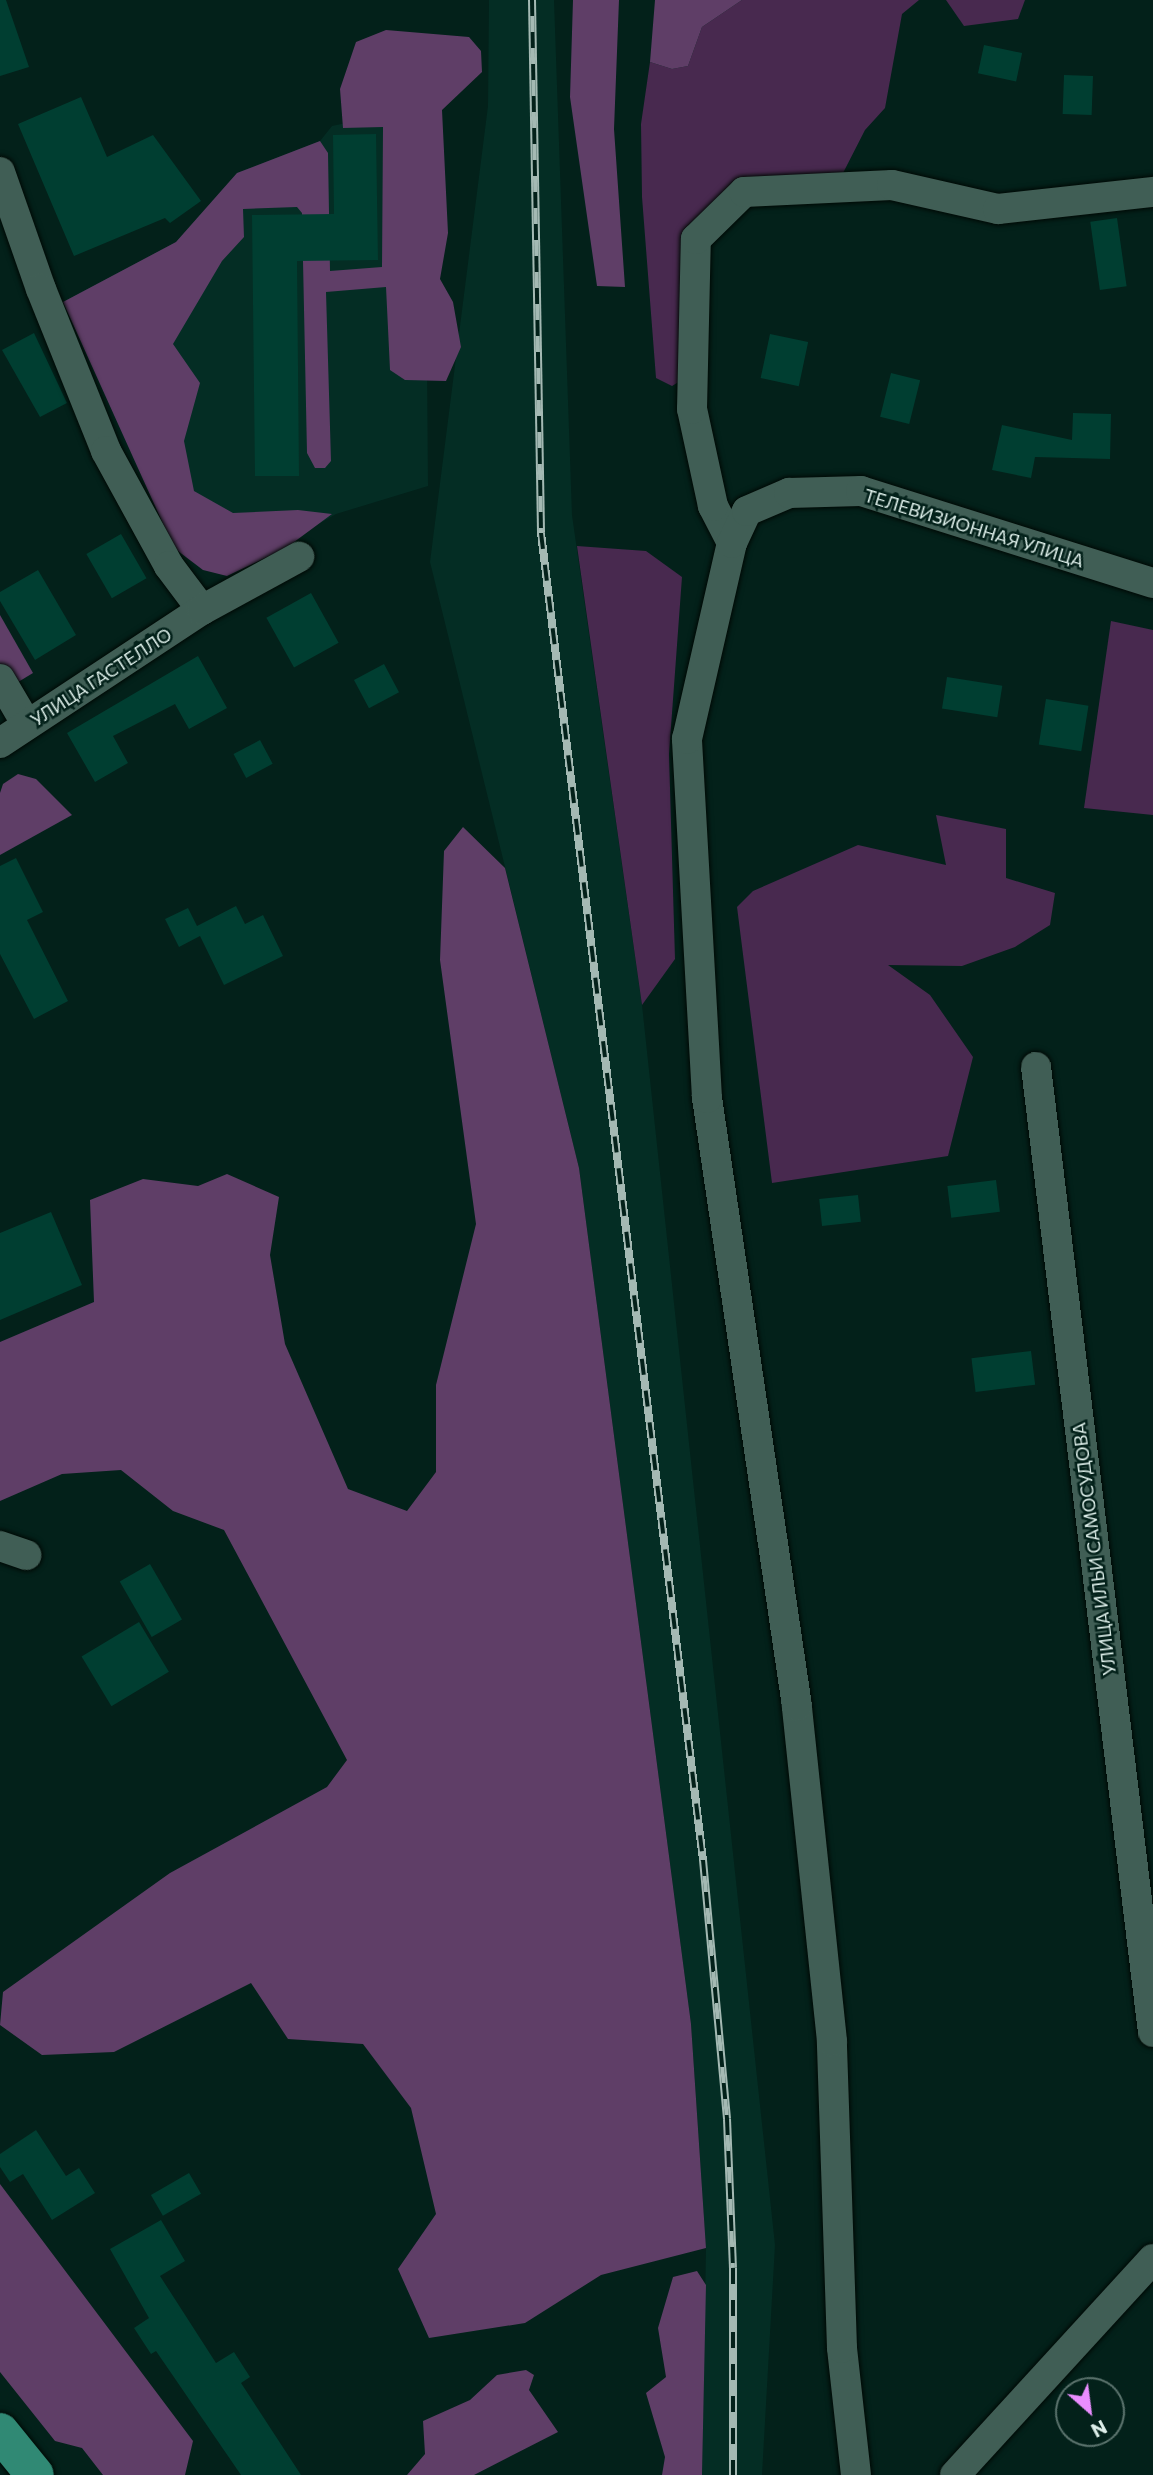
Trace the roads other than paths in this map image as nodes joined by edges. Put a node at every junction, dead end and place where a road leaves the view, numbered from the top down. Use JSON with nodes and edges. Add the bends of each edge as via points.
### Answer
{"nodes":[{"id":1,"x":0,"y":172,"type":"edge"},
{"id":2,"x":1153,"y":192,"type":"edge"},
{"id":3,"x":732,"y":543,"type":"junction"},
{"id":4,"x":299,"y":557,"type":"dead end"},
{"id":5,"x":1153,"y":583,"type":"edge"},
{"id":6,"x":202,"y":610,"type":"junction"},
{"id":7,"x":0,"y":679,"type":"edge"},
{"id":8,"x":27,"y":725,"type":"junction"},
{"id":9,"x":0,"y":743,"type":"edge"},
{"id":10,"x":1035,"y":1067,"type":"dead end"},
{"id":11,"x":1153,"y":2032,"type":"edge"},
{"id":12,"x":1153,"y":2259,"type":"edge"},
{"id":13,"x":0,"y":2432,"type":"edge"},
{"id":14,"x":35,"y":2475,"type":"edge"},
{"id":15,"x":856,"y":2475,"type":"edge"},
{"id":16,"x":955,"y":2475,"type":"edge"}],
"edges":[{"from":1,"to":6,"type":"street","via":[[106,451],[169,566]]},
{"from":2,"to":3,"type":"street","via":[[998,209],[892,185],[744,192],[696,239],[692,409],[713,506]]},
{"from":3,"to":5,"type":"street","name":"ТЕЛЕВИЗИОННАЯ УЛИЦА","via":[[747,511],[789,493],[862,491]]},
{"from":3,"to":15,"type":"street","name":"ТЕЛЕВИЗИОННАЯ УЛИЦА","via":[[687,739],[708,1098],[797,1706],[832,2042],[842,2348]]},
{"from":4,"to":6,"type":"street","name":"УЛИЦА ГАСТЕЛЛО"},
{"from":6,"to":8,"type":"street","name":"УЛИЦА ГАСТЕЛЛО"},
{"from":7,"to":8,"type":"street"},
{"from":8,"to":9,"type":"street","name":"УЛИЦА ГАСТЕЛЛО"},
{"from":10,"to":11,"type":"street","name":"УЛИЦА ИЛЬИ САМОСУДОВА"},
{"from":12,"to":16,"type":"street"},
{"from":13,"to":14,"type":"main road"}]}
